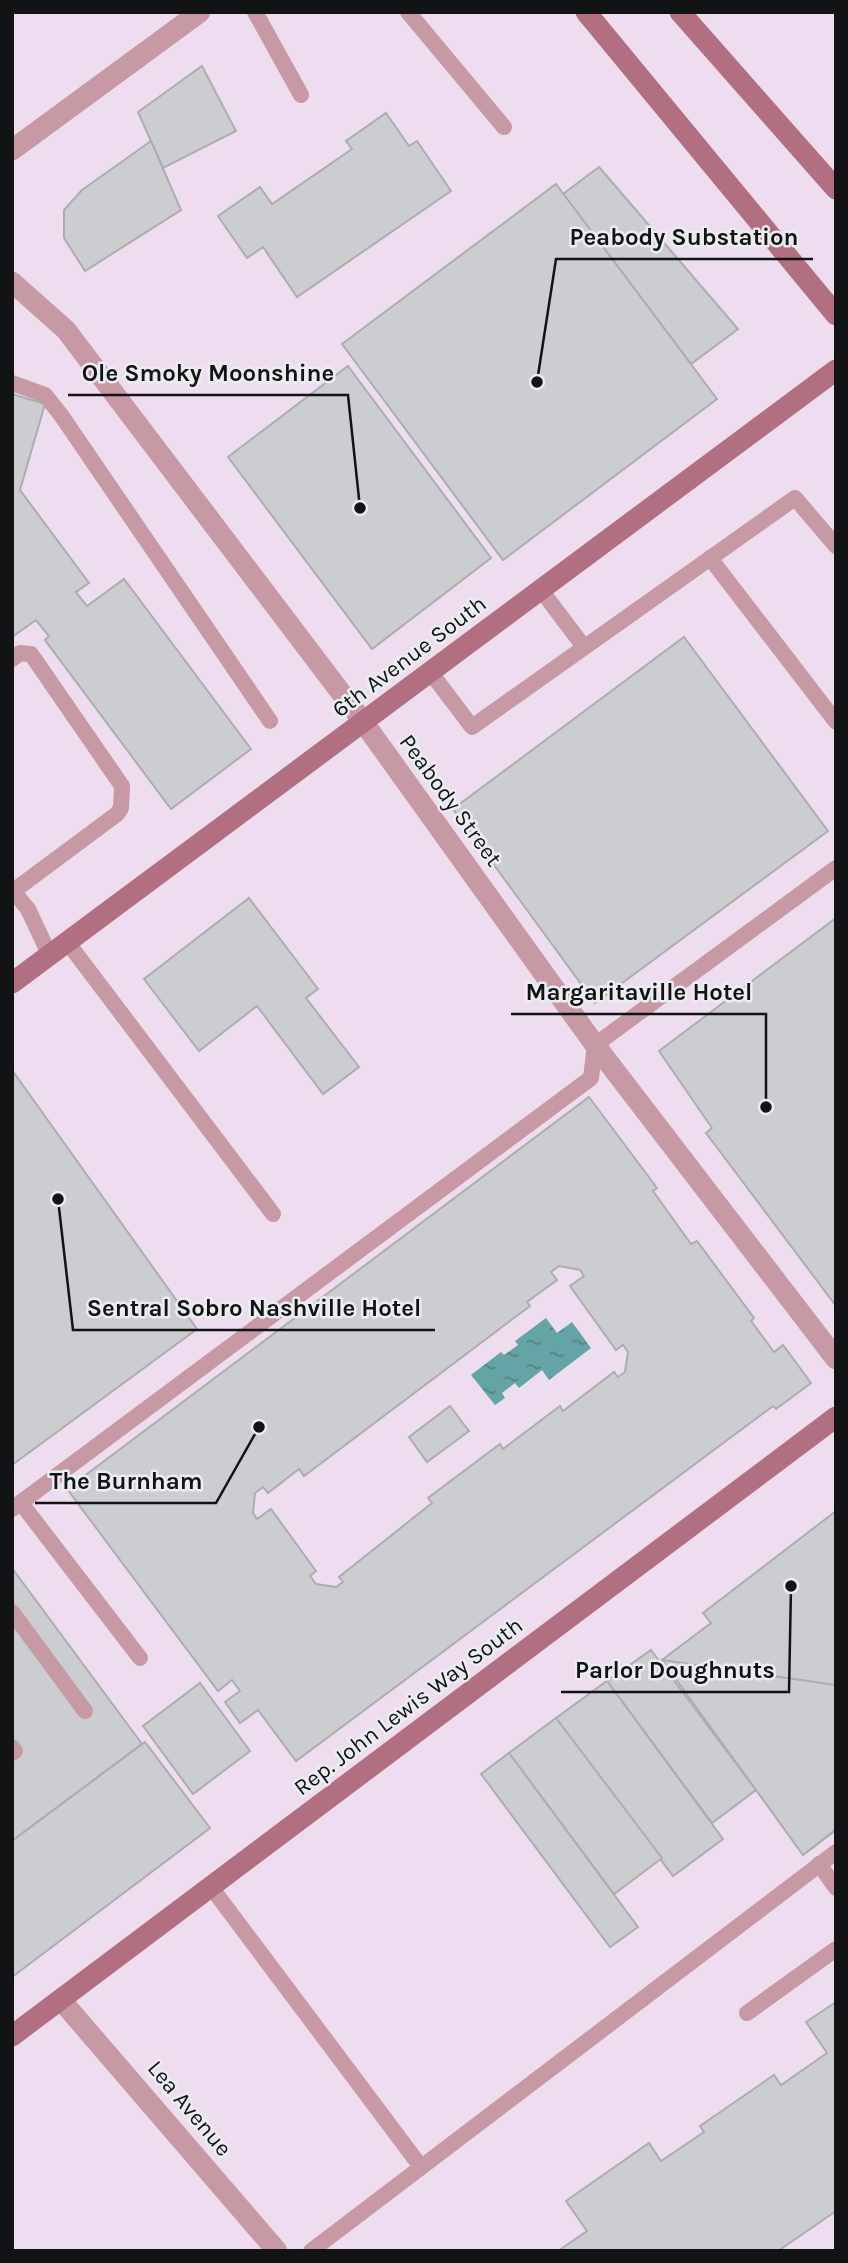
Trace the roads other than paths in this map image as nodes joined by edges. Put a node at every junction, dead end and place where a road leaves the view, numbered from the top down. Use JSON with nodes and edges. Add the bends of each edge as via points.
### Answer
{"nodes":[{"id":1,"x":200,"y":12,"type":"edge"},
{"id":2,"x":255,"y":12,"type":"edge"},
{"id":3,"x":408,"y":12,"type":"edge"},
{"id":4,"x":586,"y":12,"type":"edge"},
{"id":5,"x":680,"y":12,"type":"edge"},
{"id":6,"x":301,"y":95,"type":"dead end"},
{"id":7,"x":504,"y":127,"type":"dead end"},
{"id":8,"x":12,"y":150,"type":"edge"},
{"id":9,"x":836,"y":189,"type":"edge"},
{"id":10,"x":12,"y":282,"type":"edge"},
{"id":11,"x":836,"y":315,"type":"edge"},
{"id":12,"x":836,"y":370,"type":"edge"},
{"id":13,"x":12,"y":383,"type":"edge"},
{"id":14,"x":836,"y":546,"type":"edge"},
{"id":15,"x":710,"y":558,"type":"junction"},
{"id":16,"x":541,"y":590,"type":"junction"},
{"id":17,"x":584,"y":647,"type":"junction"},
{"id":18,"x":12,"y":659,"type":"edge"},
{"id":19,"x":431,"y":673,"type":"junction"},
{"id":20,"x":270,"y":721,"type":"dead end"},
{"id":21,"x":836,"y":722,"type":"edge"},
{"id":22,"x":363,"y":723,"type":"junction"},
{"id":23,"x":836,"y":868,"type":"edge"},
{"id":24,"x":13,"y":892,"type":"edge"},
{"id":25,"x":68,"y":943,"type":"junction"},
{"id":26,"x":50,"y":956,"type":"junction"},
{"id":27,"x":12,"y":983,"type":"edge"},
{"id":28,"x":595,"y":1045,"type":"junction"},
{"id":29,"x":274,"y":1214,"type":"dead end"},
{"id":30,"x":836,"y":1359,"type":"edge"},
{"id":31,"x":836,"y":1417,"type":"edge"},
{"id":32,"x":17,"y":1506,"type":"edge"},
{"id":33,"x":12,"y":1612,"type":"edge"},
{"id":34,"x":140,"y":1658,"type":"dead end"},
{"id":35,"x":85,"y":1711,"type":"dead end"},
{"id":36,"x":12,"y":1747,"type":"edge"},
{"id":37,"x":12,"y":1753,"type":"edge"},
{"id":38,"x":836,"y":1852,"type":"edge"},
{"id":39,"x":819,"y":1864,"type":"junction"},
{"id":40,"x":211,"y":1887,"type":"junction"},
{"id":41,"x":836,"y":1888,"type":"edge"},
{"id":42,"x":836,"y":1949,"type":"edge"},
{"id":43,"x":61,"y":2000,"type":"junction"},
{"id":44,"x":747,"y":2013,"type":"dead end"},
{"id":45,"x":12,"y":2036,"type":"edge"},
{"id":46,"x":421,"y":2167,"type":"junction"},
{"id":47,"x":277,"y":2251,"type":"edge"},
{"id":48,"x":311,"y":2251,"type":"edge"}],
"edges":[{"from":1,"to":8,"type":"street"},
{"from":2,"to":6,"type":"lane"},
{"from":3,"to":7,"type":"lane"},
{"from":4,"to":11,"type":"street"},
{"from":5,"to":9,"type":"street"},
{"from":10,"to":22,"type":"street","name":"Peabody Street","via":[[66,330]]},
{"from":12,"to":16,"type":"street","name":"6th Avenue South"},
{"from":13,"to":20,"type":"lane","via":[[45,395],[61,415]]},
{"from":14,"to":15,"type":"lane","via":[[795,498]]},
{"from":15,"to":17,"type":"lane"},
{"from":15,"to":21,"type":"lane"},
{"from":16,"to":17,"type":"lane"},
{"from":16,"to":19,"type":"street","name":"6th Avenue South"},
{"from":17,"to":19,"type":"lane","via":[[472,727]]},
{"from":18,"to":24,"type":"lane","via":[[20,653],[31,654],[122,786],[117,814]]},
{"from":19,"to":22,"type":"street","name":"6th Avenue South"},
{"from":22,"to":25,"type":"street","name":"6th Avenue South"},
{"from":22,"to":28,"type":"street","name":"Peabody Street"},
{"from":23,"to":28,"type":"lane"},
{"from":24,"to":26,"type":"lane","via":[[28,909]]},
{"from":25,"to":26,"type":"street","name":"6th Avenue South"},
{"from":25,"to":29,"type":"lane"},
{"from":26,"to":27,"type":"street","name":"6th Avenue South"},
{"from":28,"to":30,"type":"street","name":"Peabody Street"},
{"from":28,"to":32,"type":"lane","via":[[591,1078]]},
{"from":31,"to":40,"type":"street","name":"Rep. John Lewis Way South"},
{"from":32,"to":34,"type":"lane"},
{"from":33,"to":35,"type":"lane"},
{"from":36,"to":37,"type":"lane"},
{"from":38,"to":39,"type":"lane"},
{"from":39,"to":41,"type":"lane"},
{"from":39,"to":46,"type":"lane"},
{"from":40,"to":43,"type":"street","name":"Rep. John Lewis Way South"},
{"from":40,"to":46,"type":"lane"},
{"from":42,"to":44,"type":"lane"},
{"from":43,"to":45,"type":"street","name":"Rep. John Lewis Way South"},
{"from":43,"to":47,"type":"street","name":"Lea Avenue"},
{"from":46,"to":48,"type":"lane"}]}
